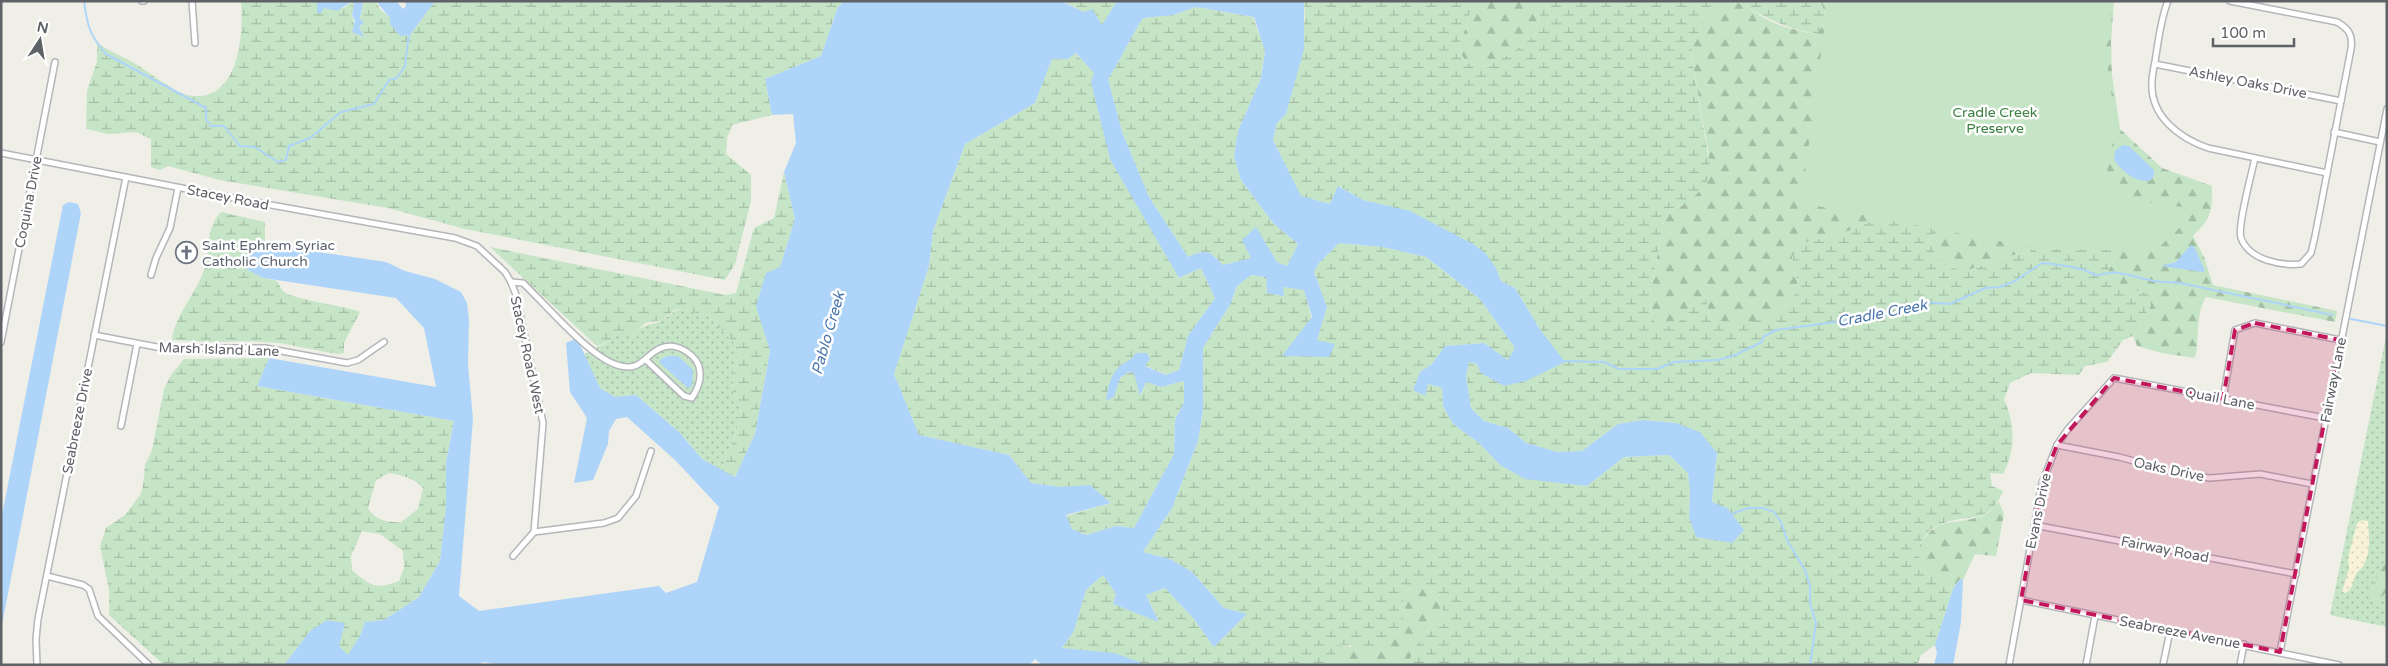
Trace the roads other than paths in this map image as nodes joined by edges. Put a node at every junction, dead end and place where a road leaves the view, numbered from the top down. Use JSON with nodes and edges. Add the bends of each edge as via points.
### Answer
{"nodes":[{"id":1,"x":192,"y":1,"type":"edge"},
{"id":2,"x":2168,"y":1,"type":"edge"},
{"id":3,"x":2230,"y":1,"type":"edge"},
{"id":4,"x":195,"y":43,"type":"dead end"},
{"id":5,"x":55,"y":62,"type":"dead end"},
{"id":6,"x":2155,"y":64,"type":"junction"},
{"id":7,"x":2341,"y":101,"type":"junction"},
{"id":8,"x":2387,"y":109,"type":"edge"},
{"id":9,"x":2334,"y":132,"type":"junction"},
{"id":10,"x":2380,"y":142,"type":"junction"},
{"id":11,"x":1,"y":153,"type":"edge"},
{"id":12,"x":2255,"y":158,"type":"junction"},
{"id":13,"x":36,"y":160,"type":"junction"},
{"id":14,"x":2327,"y":173,"type":"junction"},
{"id":15,"x":126,"y":177,"type":"junction"},
{"id":16,"x":178,"y":188,"type":"junction"},
{"id":17,"x":455,"y":238,"type":"joint"},
{"id":18,"x":151,"y":275,"type":"dead end"},
{"id":19,"x":512,"y":282,"type":"junction"},
{"id":20,"x":94,"y":335,"type":"junction"},
{"id":21,"x":2340,"y":340,"type":"junction"},
{"id":22,"x":1,"y":342,"type":"edge"},
{"id":23,"x":384,"y":342,"type":"dead end"},
{"id":24,"x":137,"y":344,"type":"junction"},
{"id":25,"x":646,"y":360,"type":"junction"},
{"id":26,"x":2114,"y":378,"type":"joint"},
{"id":27,"x":2223,"y":399,"type":"junction"},
{"id":28,"x":2325,"y":418,"type":"junction"},
{"id":29,"x":121,"y":426,"type":"dead end"},
{"id":30,"x":2057,"y":445,"type":"junction"},
{"id":31,"x":651,"y":451,"type":"dead end"},
{"id":32,"x":2312,"y":484,"type":"junction"},
{"id":33,"x":2034,"y":525,"type":"junction"},
{"id":34,"x":534,"y":532,"type":"junction"},
{"id":35,"x":513,"y":556,"type":"dead end"},
{"id":36,"x":2296,"y":574,"type":"junction"},
{"id":37,"x":47,"y":576,"type":"junction"},
{"id":38,"x":2021,"y":600,"type":"junction"},
{"id":39,"x":2095,"y":616,"type":"junction"},
{"id":40,"x":2170,"y":631,"type":"junction"},
{"id":41,"x":2244,"y":644,"type":"junction"},
{"id":42,"x":2280,"y":652,"type":"junction"},
{"id":43,"x":37,"y":665,"type":"edge"},
{"id":44,"x":148,"y":665,"type":"edge"},
{"id":45,"x":2009,"y":665,"type":"edge"},
{"id":46,"x":2086,"y":665,"type":"edge"},
{"id":47,"x":2163,"y":665,"type":"edge"},
{"id":48,"x":2240,"y":665,"type":"edge"},
{"id":49,"x":2339,"y":665,"type":"edge"}],
"edges":[{"from":1,"to":4,"type":"street"},
{"from":2,"to":6,"type":"street"},
{"from":3,"to":7,"type":"street","via":[[2337,22],[2348,30],[2352,40]]},
{"from":5,"to":13,"type":"street","name":"Coquina Drive"},
{"from":6,"to":7,"type":"street","name":"Ashley Oaks Drive"},
{"from":6,"to":12,"type":"street","via":[[2153,93],[2164,120],[2177,133],[2192,142]]},
{"from":7,"to":9,"type":"street"},
{"from":8,"to":10,"type":"street","name":"Fairway Lane"},
{"from":9,"to":10,"type":"street"},
{"from":9,"to":14,"type":"street"},
{"from":10,"to":21,"type":"street","name":"Fairway Lane"},
{"from":11,"to":13,"type":"street","name":"Stacey Road"},
{"from":12,"to":14,"type":"street"},
{"from":12,"to":14,"type":"street","via":[[2240,233],[2245,244],[2258,256],[2273,262],[2301,264],[2311,252]]},
{"from":13,"to":15,"type":"street","name":"Stacey Road"},
{"from":13,"to":22,"type":"street","name":"Coquina Drive"},
{"from":15,"to":16,"type":"street","name":"Stacey Road"},
{"from":15,"to":20,"type":"street","name":"Seabreeze Drive"},
{"from":16,"to":17,"type":"street","name":"Stacey Road"},
{"from":16,"to":18,"type":"street","via":[[170,228]]},
{"from":17,"to":19,"type":"street","name":"Stacey Road West","via":[[477,246]]},
{"from":19,"to":25,"type":"street","via":[[523,283],[601,356],[617,365],[630,367]]},
{"from":19,"to":34,"type":"street","name":"Stacey Road West","via":[[542,416]]},
{"from":20,"to":24,"type":"street","name":"Marsh Island Lane"},
{"from":20,"to":37,"type":"street","name":"Seabreeze Drive"},
{"from":21,"to":27,"type":"street","via":[[2255,323],[2235,330]]},
{"from":21,"to":28,"type":"street","name":"Fairway Lane"},
{"from":23,"to":24,"type":"street","name":"Marsh Island Lane","via":[[358,360],[347,363],[266,348],[182,349]]},
{"from":24,"to":29,"type":"street"},
{"from":25,"to":25,"type":"street","via":[[661,348],[685,350],[694,357],[700,370],[697,391],[692,398],[684,396]]},
{"from":26,"to":27,"type":"street","name":"Quail Lane"},
{"from":26,"to":30,"type":"street","name":"Evans Drive"},
{"from":27,"to":28,"type":"street","name":"Quail Lane"},
{"from":28,"to":32,"type":"street","name":"Fairway Lane"},
{"from":30,"to":32,"type":"street","name":"Oaks Drive","via":[[2186,475],[2210,478],[2260,474]]},
{"from":30,"to":33,"type":"street","name":"Evans Drive","via":[[2042,483]]},
{"from":31,"to":34,"type":"street","via":[[636,496],[618,518],[604,523]]},
{"from":32,"to":36,"type":"street","name":"Fairway Lane"},
{"from":33,"to":36,"type":"street","name":"Fairway Road"},
{"from":33,"to":38,"type":"street","name":"Evans Drive"},
{"from":34,"to":35,"type":"street"},
{"from":36,"to":42,"type":"street","name":"Fairway Lane"},
{"from":37,"to":43,"type":"street","name":"Seabreeze Drive","via":[[36,639]]},
{"from":37,"to":44,"type":"street","via":[[89,589],[98,616]]},
{"from":38,"to":39,"type":"street","name":"Seabreeze Avenue"},
{"from":38,"to":45,"type":"street","name":"Evans Drive"},
{"from":39,"to":40,"type":"street","name":"Seabreeze Avenue"},
{"from":39,"to":46,"type":"street"},
{"from":40,"to":41,"type":"street","name":"Seabreeze Avenue"},
{"from":40,"to":47,"type":"street"},
{"from":41,"to":42,"type":"street","name":"Seabreeze Avenue"},
{"from":41,"to":48,"type":"street"},
{"from":42,"to":49,"type":"street","name":"Seabreeze Avenue"}]}
